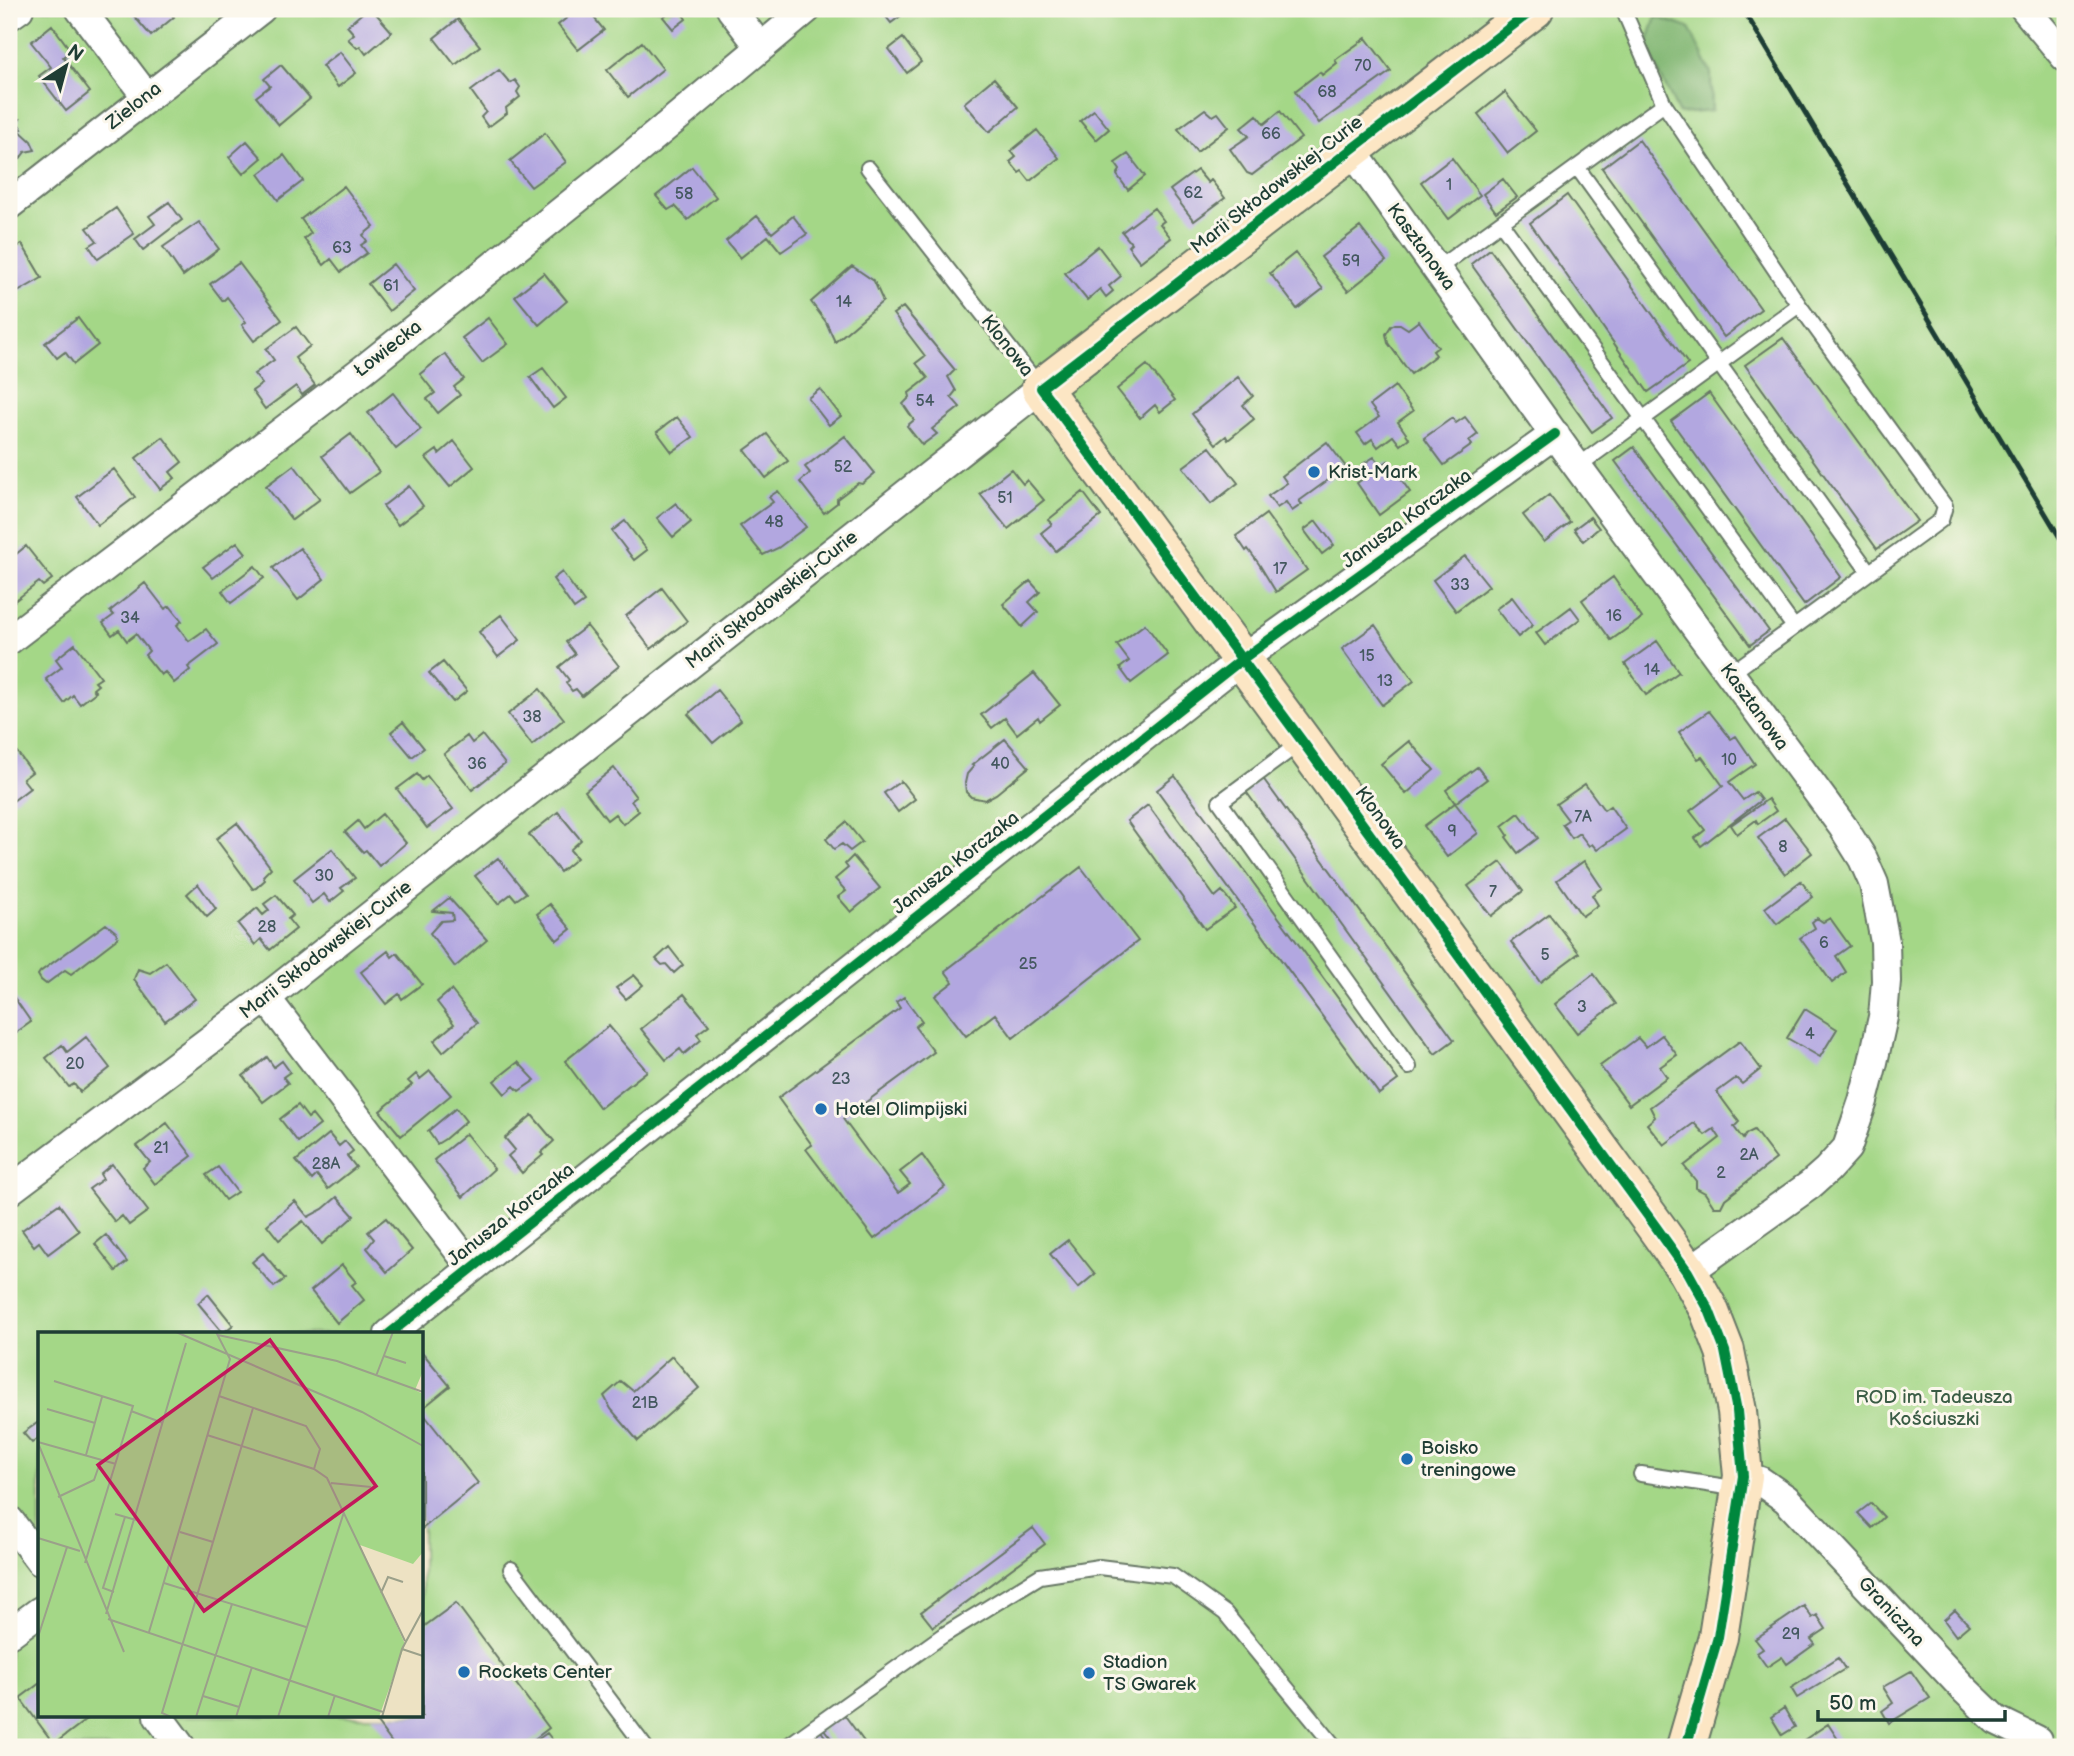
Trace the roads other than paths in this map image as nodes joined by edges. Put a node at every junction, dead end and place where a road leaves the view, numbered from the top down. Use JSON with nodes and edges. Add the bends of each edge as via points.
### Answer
{"nodes":[{"id":1,"x":19,"y":9,"type":"edge"},
{"id":2,"x":80,"y":9,"type":"edge"},
{"id":3,"x":261,"y":9,"type":"edge"},
{"id":4,"x":731,"y":9,"type":"edge"},
{"id":5,"x":807,"y":9,"type":"edge"},
{"id":6,"x":1534,"y":9,"type":"edge"},
{"id":7,"x":1623,"y":9,"type":"edge"},
{"id":8,"x":2032,"y":11,"type":"edge"},
{"id":9,"x":9,"y":16,"type":"edge"},
{"id":10,"x":760,"y":47,"type":"junction"},
{"id":11,"x":2065,"y":57,"type":"edge"},
{"id":12,"x":146,"y":96,"type":"junction"},
{"id":13,"x":1664,"y":104,"type":"junction"},
{"id":14,"x":1351,"y":149,"type":"junction"},
{"id":15,"x":1577,"y":167,"type":"junction"},
{"id":16,"x":868,"y":168,"type":"dead end"},
{"id":17,"x":9,"y":205,"type":"edge"},
{"id":18,"x":1501,"y":223,"type":"junction"},
{"id":19,"x":1437,"y":270,"type":"junction"},
{"id":20,"x":1799,"y":305,"type":"junction"},
{"id":21,"x":1718,"y":364,"type":"junction"},
{"id":22,"x":1041,"y":388,"type":"junction"},
{"id":23,"x":1643,"y":419,"type":"junction"},
{"id":24,"x":1555,"y":434,"type":"junction"},
{"id":25,"x":1578,"y":466,"type":"junction"},
{"id":26,"x":1869,"y":572,"type":"junction"},
{"id":27,"x":1794,"y":627,"type":"junction"},
{"id":28,"x":9,"y":640,"type":"edge"},
{"id":29,"x":1241,"y":660,"type":"junction"},
{"id":30,"x":1730,"y":674,"type":"junction"},
{"id":31,"x":1302,"y":741,"type":"junction"},
{"id":32,"x":266,"y":998,"type":"junction"},
{"id":33,"x":1409,"y":1067,"type":"dead end"},
{"id":34,"x":9,"y":1191,"type":"edge"},
{"id":35,"x":472,"y":1268,"type":"junction"},
{"id":36,"x":1688,"y":1272,"type":"junction"},
{"id":37,"x":392,"y":1332,"type":"edge"},
{"id":38,"x":1642,"y":1474,"type":"dead end"},
{"id":39,"x":1742,"y":1483,"type":"junction"},
{"id":40,"x":9,"y":1520,"type":"edge"},
{"id":41,"x":38,"y":1558,"type":"edge"},
{"id":42,"x":511,"y":1569,"type":"dead end"},
{"id":43,"x":38,"y":1612,"type":"edge"},
{"id":44,"x":9,"y":1634,"type":"edge"},
{"id":45,"x":159,"y":1718,"type":"edge"},
{"id":46,"x":2036,"y":1743,"type":"edge"},
{"id":47,"x":181,"y":1747,"type":"edge"},
{"id":48,"x":645,"y":1747,"type":"edge"},
{"id":49,"x":786,"y":1747,"type":"edge"},
{"id":50,"x":1335,"y":1747,"type":"edge"},
{"id":51,"x":1686,"y":1747,"type":"edge"}],
"edges":[{"from":1,"to":9,"type":"street"},
{"from":2,"to":12,"type":"street"},
{"from":3,"to":12,"type":"street","name":"Zielona"},
{"from":4,"to":10,"type":"street"},
{"from":5,"to":10,"type":"street","name":"Łowiecka"},
{"from":6,"to":14,"type":"street","name":"Marii Skłodowskiej-Curie"},
{"from":7,"to":13,"type":"lane"},
{"from":8,"to":11,"type":"street"},
{"from":10,"to":28,"type":"street","name":"Łowiecka","via":[[374,360]]},
{"from":12,"to":17,"type":"street","name":"Zielona"},
{"from":13,"to":15,"type":"lane"},
{"from":13,"to":20,"type":"lane"},
{"from":14,"to":19,"type":"street","name":"Kasztanowa"},
{"from":14,"to":22,"type":"street","name":"Marii Skłodowskiej-Curie"},
{"from":15,"to":18,"type":"lane"},
{"from":15,"to":21,"type":"lane"},
{"from":16,"to":22,"type":"lane","name":"Klonowa"},
{"from":18,"to":19,"type":"lane"},
{"from":18,"to":23,"type":"lane"},
{"from":19,"to":24,"type":"street","name":"Kasztanowa"},
{"from":20,"to":21,"type":"lane"},
{"from":20,"to":26,"type":"lane","via":[[1945,506],[1941,520]]},
{"from":21,"to":23,"type":"lane"},
{"from":21,"to":26,"type":"lane"},
{"from":22,"to":29,"type":"street","name":"Klonowa"},
{"from":22,"to":32,"type":"street","name":"Marii Skłodowskiej-Curie"},
{"from":23,"to":25,"type":"lane"},
{"from":23,"to":27,"type":"lane"},
{"from":24,"to":25,"type":"street","name":"Kasztanowa"},
{"from":24,"to":29,"type":"street","name":"Janusza Korczaka"},
{"from":25,"to":30,"type":"street","name":"Kasztanowa"},
{"from":26,"to":27,"type":"lane"},
{"from":27,"to":30,"type":"lane"},
{"from":29,"to":31,"type":"street","name":"Klonowa"},
{"from":29,"to":35,"type":"street","name":"Janusza Korczaka"},
{"from":30,"to":36,"type":"street","name":"Kasztanowa","via":[[1863,859],[1874,884],[1885,942],[1886,981],[1873,1062],[1847,1147],[1810,1185]]},
{"from":31,"to":33,"type":"lane","via":[[1220,802]]},
{"from":31,"to":36,"type":"street","name":"Klonowa"},
{"from":32,"to":34,"type":"street","name":"Marii Skłodowskiej-Curie"},
{"from":32,"to":35,"type":"street"},
{"from":35,"to":37,"type":"street","name":"Janusza Korczaka"},
{"from":36,"to":39,"type":"street","name":"Klonowa","via":[[1725,1351],[1737,1411]]},
{"from":38,"to":39,"type":"lane"},
{"from":39,"to":46,"type":"street","name":"Graniczna","via":[[1760,1481],[1786,1499],[1965,1691],[1996,1720]]},
{"from":39,"to":51,"type":"street","name":"Klonowa","via":[[1718,1637]]},
{"from":40,"to":41,"type":"street"},
{"from":42,"to":48,"type":"lane"},
{"from":43,"to":44,"type":"street"},
{"from":45,"to":47,"type":"street"},
{"from":49,"to":50,"type":"lane","via":[[942,1636],[1040,1576],[1099,1567],[1173,1576],[1225,1613]]}]}
